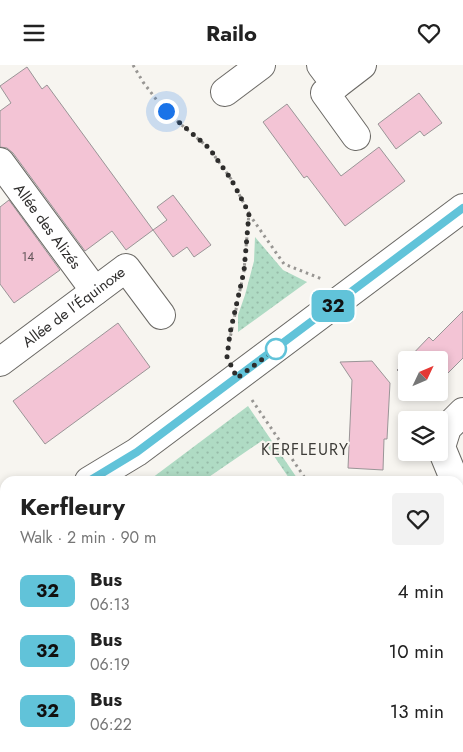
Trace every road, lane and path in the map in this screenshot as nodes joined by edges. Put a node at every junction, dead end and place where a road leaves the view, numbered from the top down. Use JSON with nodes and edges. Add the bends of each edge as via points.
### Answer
{"nodes":[{"id":1,"x":133,"y":65,"type":"edge"},
{"id":2,"x":261,"y":65,"type":"edge"},
{"id":3,"x":362,"y":65,"type":"edge"},
{"id":4,"x":328,"y":75,"type":"edge"},
{"id":5,"x":225,"y":93,"type":"dead end"},
{"id":6,"x":356,"y":135,"type":"dead end"},
{"id":7,"x":0,"y":162,"type":"edge"},
{"id":8,"x":463,"y":208,"type":"edge"},
{"id":9,"x":249,"y":213,"type":"junction"},
{"id":10,"x":327,"y":281,"type":"dead end"},
{"id":11,"x":95,"y":291,"type":"junction"},
{"id":12,"x":161,"y":315,"type":"dead end"},
{"id":13,"x":0,"y":362,"type":"edge"},
{"id":14,"x":237,"y":378,"type":"junction"},
{"id":15,"x":463,"y":412,"type":"edge"},
{"id":16,"x":137,"y":452,"type":"junction"},
{"id":17,"x":97,"y":476,"type":"edge"},
{"id":18,"x":112,"y":476,"type":"edge"},
{"id":19,"x":304,"y":476,"type":"edge"},
{"id":20,"x":452,"y":476,"type":"edge"}],
"edges":[{"from":1,"to":9,"type":"path","via":[[166,111],[209,148]]},
{"from":2,"to":5,"type":"street"},
{"from":3,"to":4,"type":"street"},
{"from":4,"to":6,"type":"street","via":[[325,93]]},
{"from":7,"to":11,"type":"street","name":"Allée des Alizés"},
{"from":8,"to":14,"type":"street"},
{"from":9,"to":10,"type":"path","via":[[284,263]]},
{"from":9,"to":14,"type":"path","via":[[244,271],[227,357]]},
{"from":11,"to":12,"type":"street","name":"Allée de l'Équinoxe","via":[[126,268]]},
{"from":11,"to":13,"type":"street","name":"Allée de l'Équinoxe"},
{"from":14,"to":16,"type":"street"},
{"from":14,"to":19,"type":"path"},
{"from":15,"to":20,"type":"street","via":[[447,428],[441,447]]},
{"from":16,"to":17,"type":"street"},
{"from":16,"to":18,"type":"street"}]}
